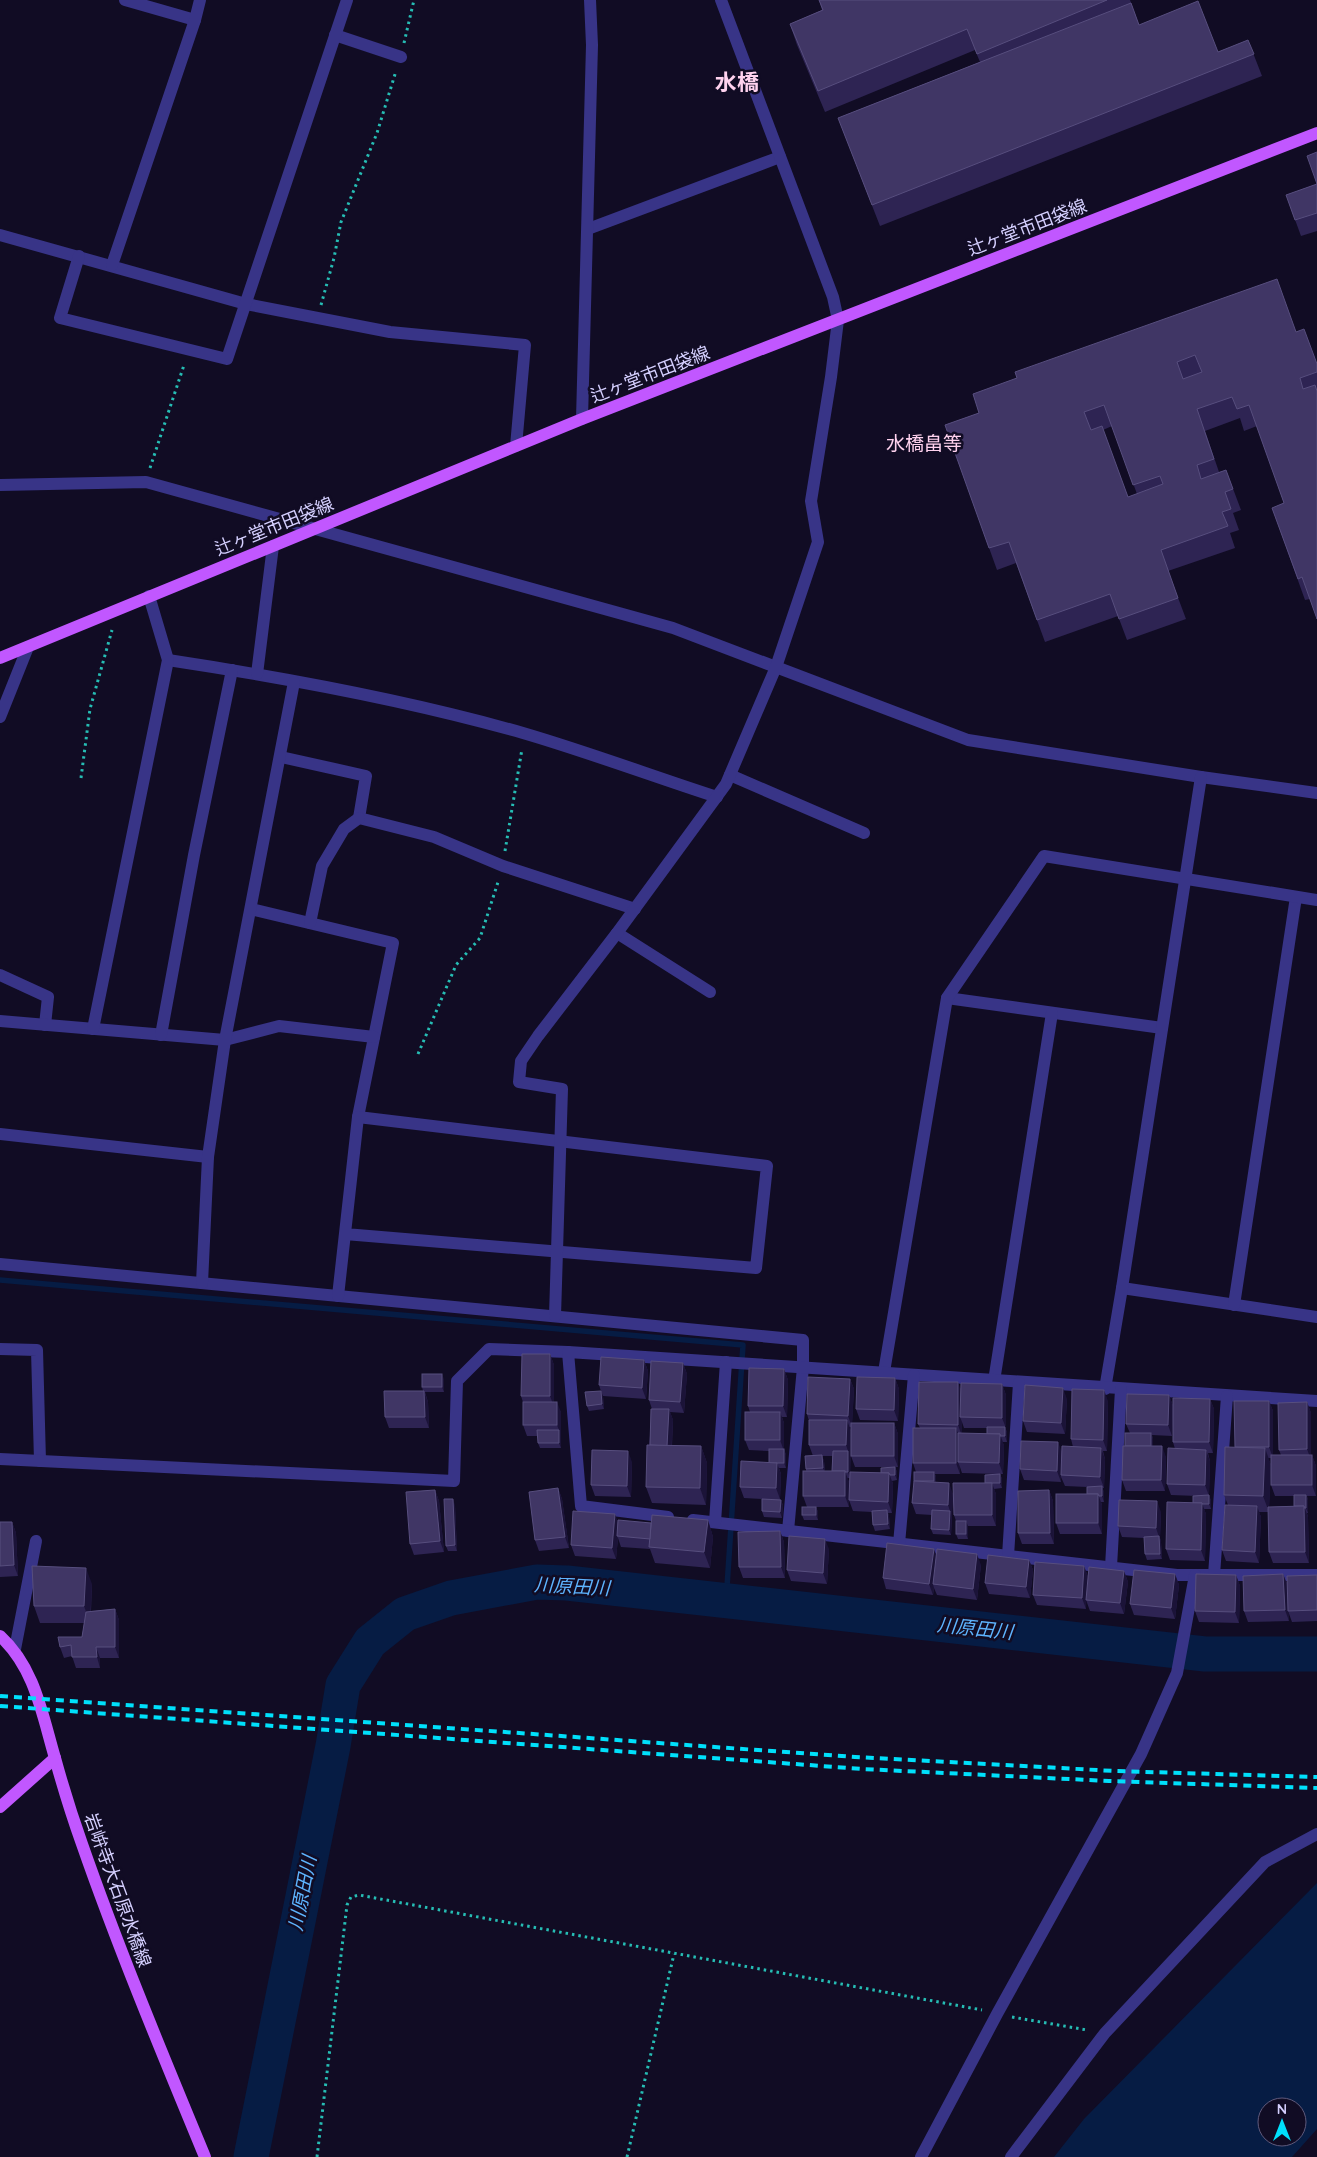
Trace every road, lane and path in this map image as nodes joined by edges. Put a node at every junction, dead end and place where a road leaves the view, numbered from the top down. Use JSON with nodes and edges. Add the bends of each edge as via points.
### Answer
{"nodes":[{"id":1,"x":125,"y":0,"type":"edge"},
{"id":2,"x":200,"y":0,"type":"edge"},
{"id":3,"x":346,"y":0,"type":"edge"},
{"id":4,"x":414,"y":0,"type":"edge"},
{"id":5,"x":590,"y":0,"type":"edge"},
{"id":6,"x":721,"y":0,"type":"edge"},
{"id":7,"x":195,"y":20,"type":"junction"},
{"id":8,"x":335,"y":35,"type":"junction"},
{"id":9,"x":401,"y":56,"type":"junction"},
{"id":10,"x":1317,"y":133,"type":"edge"},
{"id":11,"x":780,"y":156,"type":"junction"},
{"id":12,"x":588,"y":229,"type":"junction"},
{"id":13,"x":0,"y":235,"type":"edge"},
{"id":14,"x":79,"y":256,"type":"junction"},
{"id":15,"x":112,"y":265,"type":"junction"},
{"id":16,"x":246,"y":304,"type":"junction"},
{"id":17,"x":317,"y":318,"type":"junction"},
{"id":18,"x":838,"y":320,"type":"junction"},
{"id":19,"x":189,"y":350,"type":"junction"},
{"id":20,"x":582,"y":419,"type":"junction"},
{"id":21,"x":516,"y":446,"type":"junction"},
{"id":22,"x":146,"y":482,"type":"junction"},
{"id":23,"x":0,"y":486,"type":"edge"},
{"id":24,"x":314,"y":529,"type":"junction"},
{"id":25,"x":273,"y":546,"type":"junction"},
{"id":26,"x":149,"y":596,"type":"junction"},
{"id":27,"x":117,"y":610,"type":"junction"},
{"id":28,"x":28,"y":647,"type":"junction"},
{"id":29,"x":0,"y":658,"type":"edge"},
{"id":30,"x":168,"y":660,"type":"junction"},
{"id":31,"x":776,"y":667,"type":"junction"},
{"id":32,"x":232,"y":670,"type":"junction"},
{"id":33,"x":257,"y":674,"type":"junction"},
{"id":34,"x":294,"y":682,"type":"junction"},
{"id":35,"x":0,"y":717,"type":"edge"},
{"id":36,"x":524,"y":733,"type":"junction"},
{"id":37,"x":281,"y":757,"type":"junction"},
{"id":38,"x":730,"y":775,"type":"junction"},
{"id":39,"x":1201,"y":777,"type":"junction"},
{"id":40,"x":82,"y":778,"type":"dead end"},
{"id":41,"x":1317,"y":793,"type":"edge"},
{"id":42,"x":717,"y":797,"type":"junction"},
{"id":43,"x":359,"y":818,"type":"junction"},
{"id":44,"x":864,"y":833,"type":"dead end"},
{"id":45,"x":503,"y":866,"type":"junction"},
{"id":46,"x":1185,"y":878,"type":"junction"},
{"id":47,"x":1296,"y":897,"type":"junction"},
{"id":48,"x":1317,"y":900,"type":"edge"},
{"id":49,"x":251,"y":909,"type":"junction"},
{"id":50,"x":635,"y":909,"type":"junction"},
{"id":51,"x":310,"y":924,"type":"junction"},
{"id":52,"x":618,"y":933,"type":"junction"},
{"id":53,"x":0,"y":975,"type":"edge"},
{"id":54,"x":710,"y":992,"type":"dead end"},
{"id":55,"x":947,"y":998,"type":"junction"},
{"id":56,"x":1052,"y":1013,"type":"junction"},
{"id":57,"x":0,"y":1021,"type":"edge"},
{"id":58,"x":45,"y":1025,"type":"junction"},
{"id":59,"x":1162,"y":1028,"type":"junction"},
{"id":60,"x":93,"y":1029,"type":"junction"},
{"id":61,"x":161,"y":1034,"type":"junction"},
{"id":62,"x":374,"y":1036,"type":"junction"},
{"id":63,"x":225,"y":1040,"type":"junction"},
{"id":64,"x":418,"y":1054,"type":"dead end"},
{"id":65,"x":358,"y":1118,"type":"junction"},
{"id":66,"x":0,"y":1134,"type":"edge"},
{"id":67,"x":560,"y":1141,"type":"junction"},
{"id":68,"x":208,"y":1158,"type":"junction"},
{"id":69,"x":345,"y":1234,"type":"junction"},
{"id":70,"x":557,"y":1250,"type":"junction"},
{"id":71,"x":0,"y":1264,"type":"edge"},
{"id":72,"x":202,"y":1283,"type":"junction"},
{"id":73,"x":1122,"y":1288,"type":"junction"},
{"id":74,"x":338,"y":1296,"type":"junction"},
{"id":75,"x":1234,"y":1305,"type":"junction"},
{"id":76,"x":556,"y":1316,"type":"junction"},
{"id":77,"x":1317,"y":1318,"type":"edge"},
{"id":78,"x":0,"y":1349,"type":"edge"},
{"id":79,"x":568,"y":1352,"type":"junction"},
{"id":80,"x":726,"y":1362,"type":"junction"},
{"id":81,"x":803,"y":1367,"type":"junction"},
{"id":82,"x":884,"y":1372,"type":"junction"},
{"id":83,"x":914,"y":1375,"type":"junction"},
{"id":84,"x":994,"y":1381,"type":"junction"},
{"id":85,"x":1019,"y":1383,"type":"junction"},
{"id":86,"x":1105,"y":1388,"type":"junction"},
{"id":87,"x":1121,"y":1390,"type":"junction"},
{"id":88,"x":1227,"y":1396,"type":"junction"},
{"id":89,"x":1317,"y":1401,"type":"edge"},
{"id":90,"x":0,"y":1459,"type":"edge"},
{"id":91,"x":40,"y":1461,"type":"junction"},
{"id":92,"x":715,"y":1522,"type":"junction"},
{"id":93,"x":788,"y":1531,"type":"junction"},
{"id":94,"x":36,"y":1541,"type":"dead end"},
{"id":95,"x":899,"y":1544,"type":"junction"},
{"id":96,"x":1008,"y":1556,"type":"junction"},
{"id":97,"x":1111,"y":1568,"type":"junction"},
{"id":98,"x":1195,"y":1575,"type":"junction"},
{"id":99,"x":1214,"y":1575,"type":"junction"},
{"id":100,"x":1317,"y":1575,"type":"edge"},
{"id":101,"x":0,"y":1636,"type":"edge"},
{"id":102,"x":14,"y":1649,"type":"junction"},
{"id":103,"x":55,"y":1758,"type":"junction"},
{"id":104,"x":0,"y":1807,"type":"edge"},
{"id":105,"x":1317,"y":1834,"type":"edge"},
{"id":106,"x":674,"y":1954,"type":"junction"},
{"id":107,"x":997,"y":2014,"type":"junction"},
{"id":108,"x":1105,"y":2032,"type":"junction"},
{"id":109,"x":205,"y":2157,"type":"edge"},
{"id":110,"x":317,"y":2157,"type":"edge"},
{"id":111,"x":627,"y":2157,"type":"edge"},
{"id":112,"x":921,"y":2157,"type":"edge"},
{"id":113,"x":1011,"y":2157,"type":"edge"}],
"edges":[{"from":1,"to":7,"type":"street"},
{"from":2,"to":7,"type":"street"},
{"from":3,"to":8,"type":"street"},
{"from":4,"to":9,"type":"path"},
{"from":5,"to":12,"type":"street"},
{"from":6,"to":11,"type":"street"},
{"from":7,"to":15,"type":"street"},
{"from":8,"to":9,"type":"street"},
{"from":8,"to":16,"type":"street"},
{"from":9,"to":17,"type":"path","via":[[377,133],[341,222]]},
{"from":10,"to":18,"type":"main road","name":"辻ヶ堂市田袋線"},
{"from":11,"to":12,"type":"street"},
{"from":11,"to":18,"type":"street","via":[[833,297]]},
{"from":12,"to":20,"type":"street"},
{"from":13,"to":14,"type":"street"},
{"from":14,"to":15,"type":"street"},
{"from":14,"to":19,"type":"street","via":[[60,318]]},
{"from":15,"to":16,"type":"street"},
{"from":16,"to":17,"type":"street"},
{"from":16,"to":19,"type":"street","via":[[227,359]]},
{"from":17,"to":21,"type":"street","via":[[390,332],[525,345]]},
{"from":18,"to":20,"type":"main road","name":"辻ヶ堂市田袋線"},
{"from":18,"to":31,"type":"street","via":[[810,501],[818,542]]},
{"from":19,"to":22,"type":"path"},
{"from":20,"to":21,"type":"main road","name":"辻ヶ堂市田袋線"},
{"from":21,"to":24,"type":"main road","name":"辻ヶ堂市田袋線"},
{"from":22,"to":23,"type":"street"},
{"from":22,"to":24,"type":"street"},
{"from":24,"to":25,"type":"main road","name":"辻ヶ堂市田袋線"},
{"from":24,"to":31,"type":"street","via":[[673,628]]},
{"from":25,"to":26,"type":"main road","name":"辻ヶ堂市田袋線"},
{"from":25,"to":33,"type":"street"},
{"from":26,"to":27,"type":"main road","name":"辻ヶ堂市田袋線"},
{"from":26,"to":30,"type":"street"},
{"from":27,"to":28,"type":"main road","name":"辻ヶ堂市田袋線"},
{"from":27,"to":40,"type":"path","via":[[90,709]]},
{"from":28,"to":29,"type":"main road","name":"辻ヶ堂市田袋線"},
{"from":28,"to":35,"type":"street"},
{"from":30,"to":32,"type":"street"},
{"from":30,"to":60,"type":"street"},
{"from":31,"to":38,"type":"street"},
{"from":31,"to":39,"type":"street","via":[[968,740]]},
{"from":32,"to":33,"type":"street"},
{"from":32,"to":61,"type":"street"},
{"from":33,"to":34,"type":"street"},
{"from":34,"to":36,"type":"street","via":[[434,710]]},
{"from":34,"to":37,"type":"street"},
{"from":36,"to":42,"type":"street"},
{"from":36,"to":45,"type":"path"},
{"from":37,"to":43,"type":"street","via":[[366,776]]},
{"from":37,"to":49,"type":"street"},
{"from":38,"to":42,"type":"street"},
{"from":38,"to":44,"type":"street"},
{"from":39,"to":41,"type":"street"},
{"from":39,"to":46,"type":"street"},
{"from":42,"to":50,"type":"street"},
{"from":43,"to":45,"type":"street","via":[[434,837]]},
{"from":43,"to":51,"type":"street","via":[[344,829],[322,866]]},
{"from":45,"to":50,"type":"street"},
{"from":45,"to":64,"type":"path","via":[[480,938],[456,965]]},
{"from":46,"to":47,"type":"street"},
{"from":46,"to":55,"type":"street","via":[[1044,856]]},
{"from":46,"to":59,"type":"street"},
{"from":47,"to":48,"type":"street"},
{"from":47,"to":75,"type":"street"},
{"from":49,"to":51,"type":"street"},
{"from":49,"to":63,"type":"street"},
{"from":50,"to":52,"type":"street"},
{"from":51,"to":62,"type":"street","via":[[393,943]]},
{"from":52,"to":54,"type":"street"},
{"from":52,"to":67,"type":"street","via":[[521,1061],[519,1082],[562,1089]]},
{"from":53,"to":58,"type":"street","via":[[48,997]]},
{"from":55,"to":56,"type":"street"},
{"from":55,"to":82,"type":"street"},
{"from":56,"to":59,"type":"street"},
{"from":56,"to":84,"type":"street"},
{"from":57,"to":58,"type":"street"},
{"from":58,"to":60,"type":"street"},
{"from":59,"to":73,"type":"street"},
{"from":60,"to":61,"type":"street"},
{"from":61,"to":63,"type":"street"},
{"from":62,"to":63,"type":"street","via":[[279,1026]]},
{"from":62,"to":65,"type":"street"},
{"from":63,"to":68,"type":"street"},
{"from":65,"to":67,"type":"street"},
{"from":65,"to":69,"type":"street"},
{"from":66,"to":68,"type":"street"},
{"from":67,"to":70,"type":"street"},
{"from":67,"to":70,"type":"street","via":[[767,1166],[756,1268]]},
{"from":68,"to":72,"type":"street"},
{"from":69,"to":70,"type":"street"},
{"from":69,"to":74,"type":"street"},
{"from":70,"to":76,"type":"street"},
{"from":71,"to":72,"type":"street"},
{"from":72,"to":74,"type":"street"},
{"from":73,"to":75,"type":"street"},
{"from":73,"to":86,"type":"street"},
{"from":74,"to":76,"type":"street"},
{"from":75,"to":77,"type":"street"},
{"from":76,"to":81,"type":"street","via":[[803,1340]]},
{"from":78,"to":91,"type":"street","via":[[37,1350]]},
{"from":79,"to":80,"type":"street"},
{"from":79,"to":91,"type":"street","via":[[489,1349],[457,1381],[454,1481]]},
{"from":79,"to":92,"type":"street","via":[[580,1506]]},
{"from":80,"to":81,"type":"street"},
{"from":80,"to":92,"type":"street"},
{"from":81,"to":82,"type":"street"},
{"from":81,"to":93,"type":"street"},
{"from":82,"to":83,"type":"street"},
{"from":83,"to":84,"type":"street"},
{"from":83,"to":95,"type":"street"},
{"from":84,"to":85,"type":"street"},
{"from":85,"to":86,"type":"street"},
{"from":85,"to":96,"type":"street"},
{"from":86,"to":87,"type":"street"},
{"from":87,"to":88,"type":"street"},
{"from":87,"to":97,"type":"street"},
{"from":88,"to":89,"type":"street"},
{"from":88,"to":99,"type":"street"},
{"from":90,"to":91,"type":"street"},
{"from":92,"to":93,"type":"street"},
{"from":93,"to":95,"type":"street"},
{"from":94,"to":102,"type":"street"},
{"from":95,"to":96,"type":"street"},
{"from":96,"to":97,"type":"street"},
{"from":97,"to":98,"type":"street"},
{"from":98,"to":99,"type":"street"},
{"from":98,"to":107,"type":"street","via":[[1177,1673],[1141,1754]]},
{"from":99,"to":100,"type":"street"},
{"from":101,"to":102,"type":"main road","name":"岩峅寺大石原水橋線"},
{"from":102,"to":103,"type":"main road","name":"岩峅寺大石原水橋線","via":[[24,1664],[38,1699]]},
{"from":103,"to":104,"type":"main road"},
{"from":103,"to":109,"type":"main road","name":"岩峅寺大石原水橋線","via":[[81,1843],[127,1968]]},
{"from":105,"to":108,"type":"street","via":[[1265,1862]]},
{"from":106,"to":107,"type":"path"},
{"from":106,"to":110,"type":"path","via":[[359,1894],[351,1897],[347,1905]]},
{"from":106,"to":111,"type":"path"},
{"from":107,"to":108,"type":"path"},
{"from":107,"to":112,"type":"street"},
{"from":108,"to":113,"type":"street"}]}
